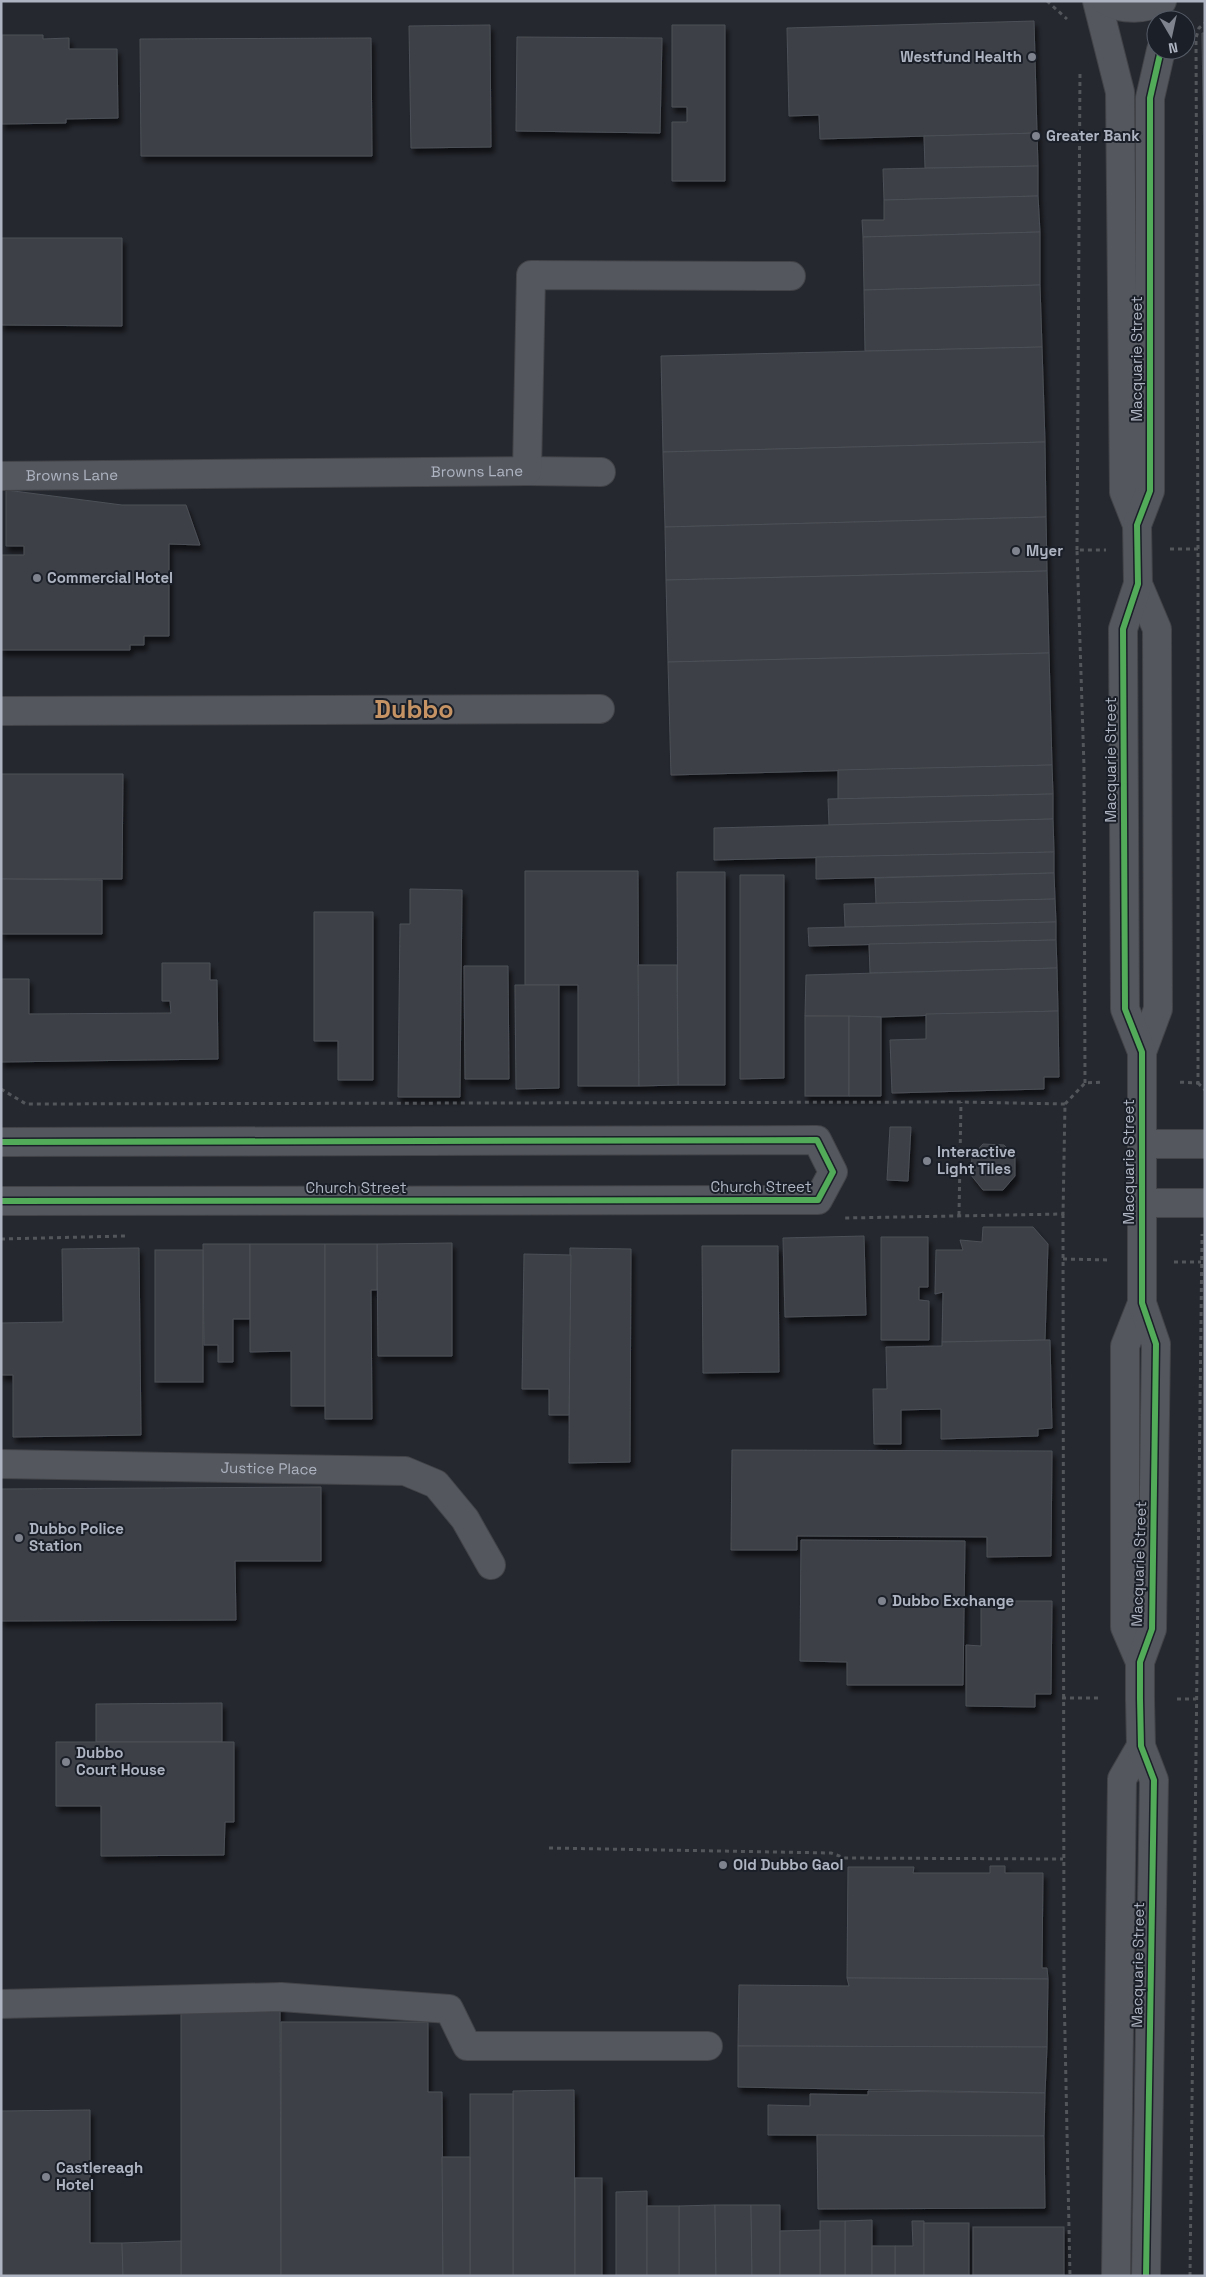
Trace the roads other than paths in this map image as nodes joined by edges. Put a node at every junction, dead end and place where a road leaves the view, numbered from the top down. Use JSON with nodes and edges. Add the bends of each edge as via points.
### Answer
{"nodes":[{"id":1,"x":1097,"y":1,"type":"edge"},
{"id":2,"x":1107,"y":1,"type":"edge"},
{"id":3,"x":1162,"y":1,"type":"edge"},
{"id":4,"x":1159,"y":60,"type":"edge"},
{"id":5,"x":790,"y":276,"type":"dead end"},
{"id":6,"x":527,"y":471,"type":"junction"},
{"id":7,"x":601,"y":472,"type":"dead end"},
{"id":8,"x":1,"y":476,"type":"edge"},
{"id":9,"x":1137,"y":525,"type":"junction"},
{"id":10,"x":600,"y":709,"type":"dead end"},
{"id":11,"x":1,"y":711,"type":"edge"},
{"id":12,"x":1,"y":1142,"type":"edge"},
{"id":13,"x":1142,"y":1144,"type":"junction"},
{"id":14,"x":1205,"y":1144,"type":"edge"},
{"id":15,"x":1,"y":1201,"type":"edge"},
{"id":16,"x":1142,"y":1203,"type":"junction"},
{"id":17,"x":1203,"y":1214,"type":"edge"},
{"id":18,"x":1,"y":1464,"type":"edge"},
{"id":19,"x":491,"y":1565,"type":"dead end"},
{"id":20,"x":1141,"y":1746,"type":"junction"},
{"id":21,"x":1,"y":2004,"type":"edge"},
{"id":22,"x":708,"y":2046,"type":"dead end"},
{"id":23,"x":1116,"y":2276,"type":"edge"},
{"id":24,"x":1146,"y":2276,"type":"edge"}],
"edges":[{"from":1,"to":9,"type":"street","name":"Macquarie Street","via":[[1120,92],[1124,492]]},
{"from":2,"to":3,"type":"street","via":[[1126,8]]},
{"from":4,"to":9,"type":"street","name":"Macquarie Street","via":[[1150,98],[1150,491]]},
{"from":5,"to":6,"type":"street","name":"Browns Lane","via":[[531,275]]},
{"from":6,"to":7,"type":"street"},
{"from":6,"to":8,"type":"street","name":"Browns Lane"},
{"from":9,"to":13,"type":"street","name":"Macquarie Street","via":[[1138,584],[1122,629],[1125,1009],[1142,1052]]},
{"from":10,"to":11,"type":"street"},
{"from":12,"to":15,"type":"street","name":"Church Street","via":[[817,1140],[833,1172],[818,1200]]},
{"from":13,"to":14,"type":"street"},
{"from":13,"to":16,"type":"street","name":"Macquarie Street"},
{"from":16,"to":17,"type":"street"},
{"from":16,"to":20,"type":"street","name":"Macquarie Street","via":[[1142,1303],[1125,1346],[1125,1626],[1140,1662]]},
{"from":18,"to":19,"type":"street","name":"Justice Place","via":[[405,1471],[436,1484],[465,1519]]},
{"from":20,"to":23,"type":"street","name":"Macquarie Street","via":[[1122,1779]]},
{"from":20,"to":24,"type":"street","name":"Macquarie Street","via":[[1154,1780]]},
{"from":21,"to":22,"type":"street","via":[[280,1997],[449,2009],[467,2046]]}]}
